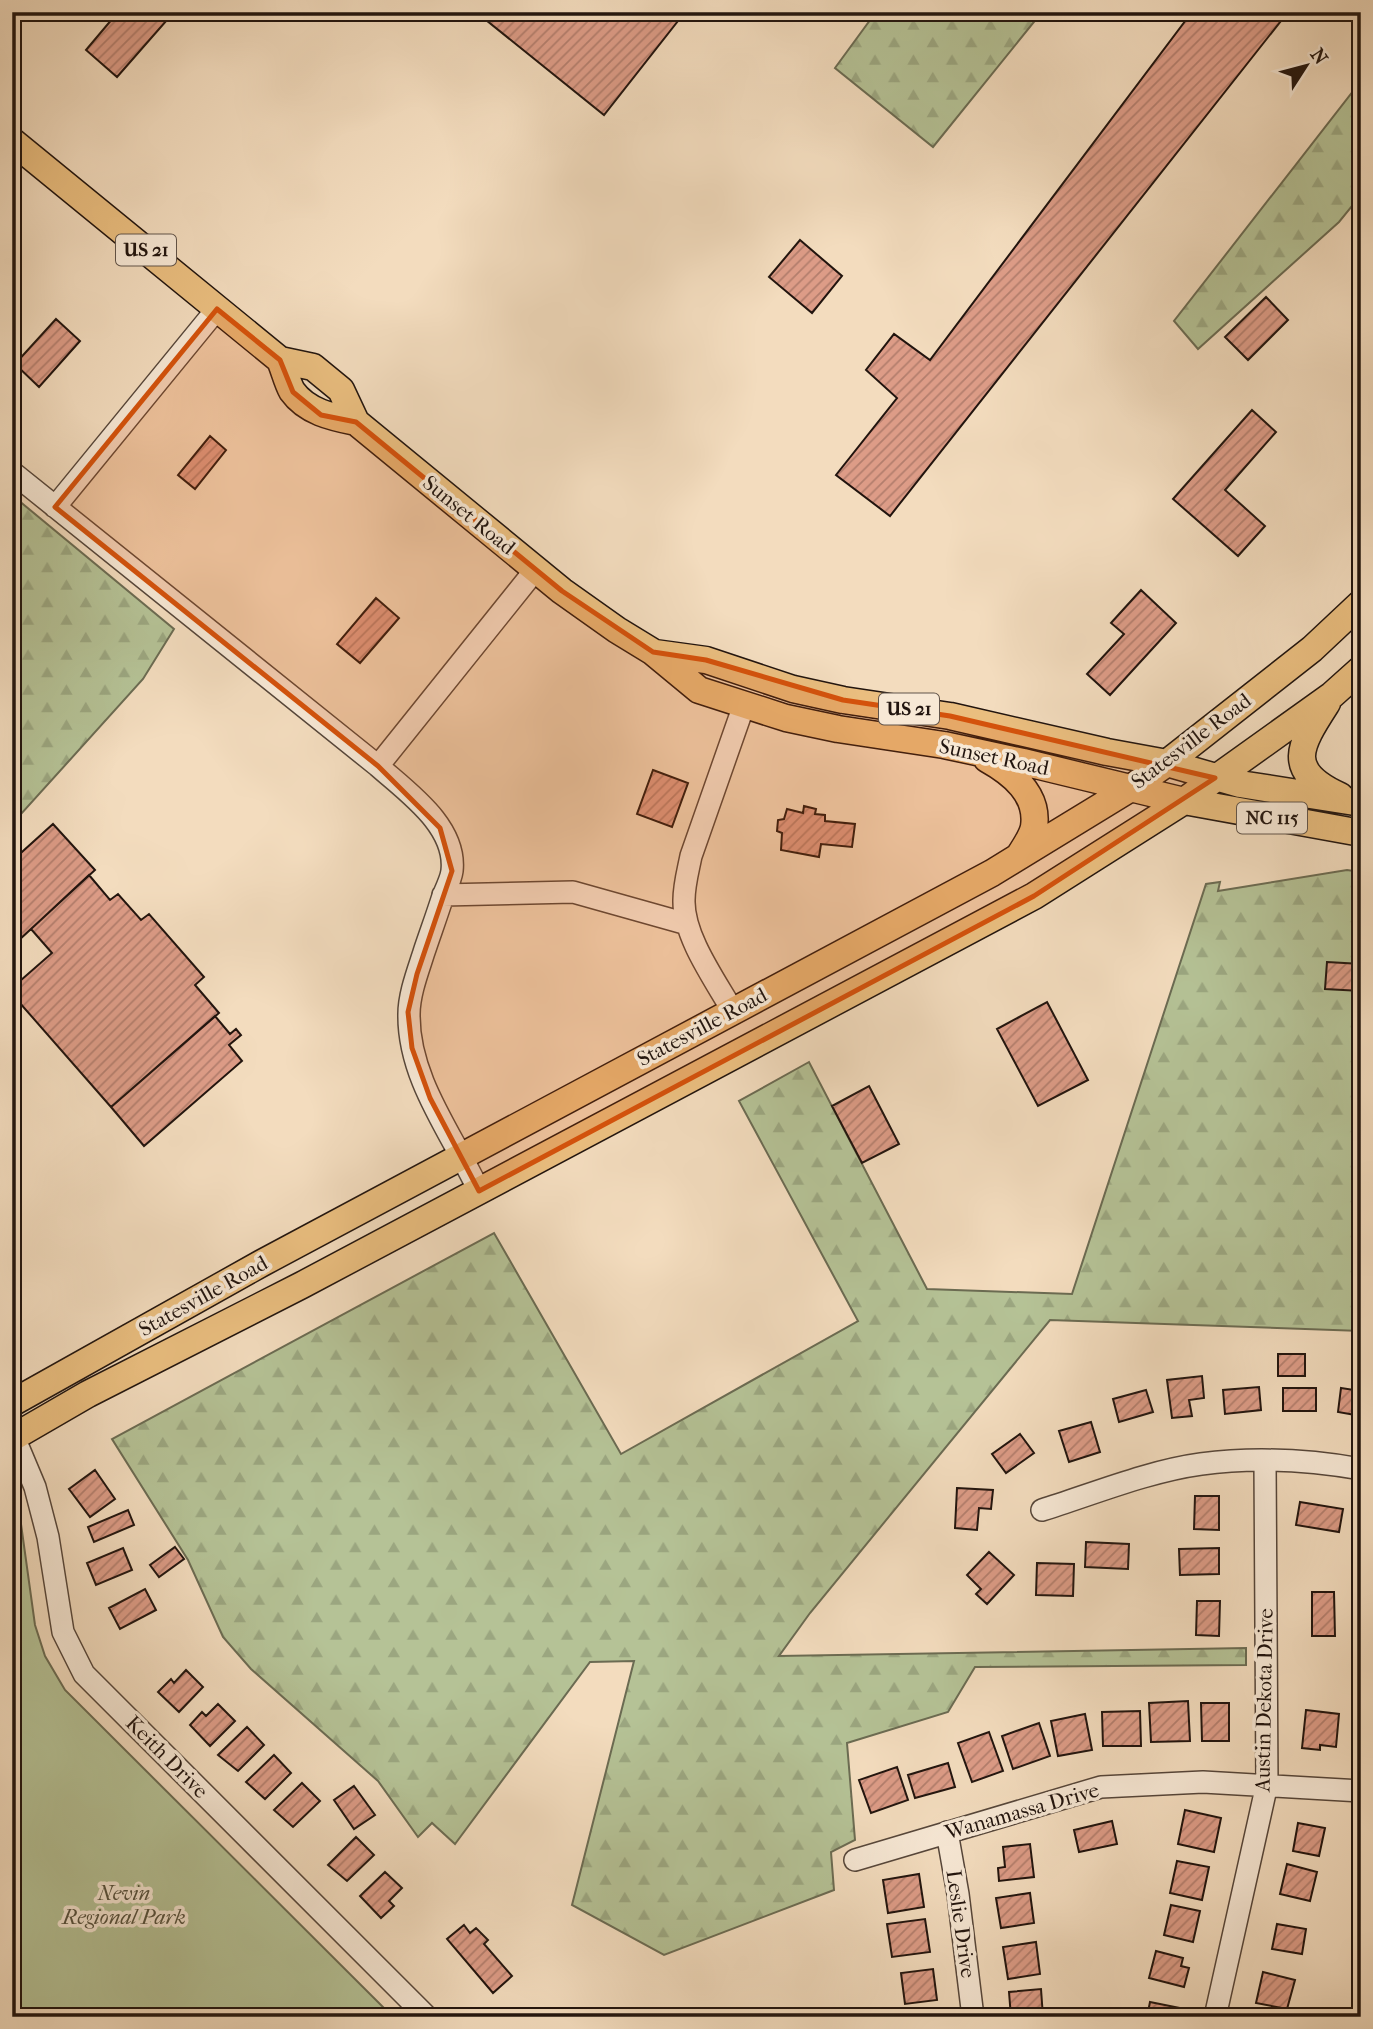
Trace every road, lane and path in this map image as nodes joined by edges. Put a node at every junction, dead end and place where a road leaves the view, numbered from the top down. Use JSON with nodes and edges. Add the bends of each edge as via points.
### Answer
{"nodes":[{"id":1,"x":12,"y":141,"type":"edge"},
{"id":2,"x":217,"y":309,"type":"junction"},
{"id":3,"x":12,"y":472,"type":"edge"},
{"id":4,"x":55,"y":506,"type":"junction"},
{"id":5,"x":536,"y":569,"type":"junction"},
{"id":6,"x":1361,"y":603,"type":"edge"},
{"id":7,"x":653,"y":652,"type":"junction"},
{"id":8,"x":1361,"y":669,"type":"edge"},
{"id":9,"x":1332,"y":695,"type":"junction"},
{"id":10,"x":744,"y":705,"type":"junction"},
{"id":11,"x":973,"y":751,"type":"junction"},
{"id":12,"x":1167,"y":763,"type":"junction"},
{"id":13,"x":378,"y":766,"type":"junction"},
{"id":14,"x":1215,"y":778,"type":"junction"},
{"id":15,"x":1131,"y":788,"type":"junction"},
{"id":16,"x":1184,"y":801,"type":"junction"},
{"id":17,"x":1356,"y":802,"type":"edge"},
{"id":18,"x":1361,"y":833,"type":"edge"},
{"id":19,"x":1019,"y":856,"type":"junction"},
{"id":20,"x":443,"y":895,"type":"junction"},
{"id":21,"x":687,"y":924,"type":"junction"},
{"id":22,"x":732,"y":1010,"type":"junction"},
{"id":23,"x":463,"y":1155,"type":"junction"},
{"id":24,"x":479,"y":1191,"type":"junction"},
{"id":25,"x":12,"y":1403,"type":"edge"},
{"id":26,"x":13,"y":1437,"type":"edge"},
{"id":27,"x":1265,"y":1462,"type":"junction"},
{"id":28,"x":1361,"y":1469,"type":"edge"},
{"id":29,"x":1042,"y":1510,"type":"dead end"},
{"id":30,"x":1267,"y":1784,"type":"junction"},
{"id":31,"x":1361,"y":1791,"type":"edge"},
{"id":32,"x":947,"y":1832,"type":"junction"},
{"id":33,"x":855,"y":1860,"type":"dead end"},
{"id":34,"x":426,"y":2017,"type":"edge"},
{"id":35,"x":973,"y":2017,"type":"edge"},
{"id":36,"x":1215,"y":2017,"type":"edge"}],
"edges":[{"from":1,"to":2,"type":"main road","name":"Sunset Road","number":"US 21"},
{"from":2,"to":4,"type":"street"},
{"from":2,"to":5,"type":"main road","name":"Sunset Road","number":"US 21","via":[[280,360],[293,391],[313,409],[356,422]]},
{"from":3,"to":4,"type":"street"},
{"from":4,"to":13,"type":"street"},
{"from":5,"to":7,"type":"main road","name":"Sunset Road","number":"US 21","via":[[588,611]]},
{"from":5,"to":13,"type":"street"},
{"from":6,"to":12,"type":"main road","name":"Statesville Road","via":[[1312,649]]},
{"from":7,"to":10,"type":"main road","name":"Sunset Road","number":"US 21","via":[[699,690]]},
{"from":7,"to":12,"type":"main road","name":"Sunset Road","number":"US 21","via":[[706,660],[843,700],[950,716]]},
{"from":8,"to":9,"type":"main road","name":"Statesville Road"},
{"from":9,"to":14,"type":"main road","name":"Statesville Road"},
{"from":9,"to":17,"type":"main road","via":[[1301,748],[1302,761],[1319,787]]},
{"from":10,"to":11,"type":"main road","name":"Sunset Road","number":"US 21","via":[[838,729]]},
{"from":10,"to":21,"type":"street","via":[[691,856],[683,902]]},
{"from":11,"to":15,"type":"main road","name":"Sunset Road","number":"US 21"},
{"from":11,"to":19,"type":"main road","via":[[1005,769],[1030,798],[1034,828]]},
{"from":12,"to":14,"type":"main road","number":"NC 115"},
{"from":12,"to":15,"type":"main road","name":"Statesville Road"},
{"from":13,"to":20,"type":"street","via":[[440,828],[450,848],[452,871]]},
{"from":14,"to":16,"type":"main road","name":"Statesville Road"},
{"from":14,"to":17,"type":"main road","number":"NC 115"},
{"from":15,"to":16,"type":"main road","name":"Sunset Road","number":"US 21"},
{"from":15,"to":19,"type":"main road","name":"Statesville Road"},
{"from":16,"to":18,"type":"main road","number":"NC 115"},
{"from":16,"to":24,"type":"main road","name":"Statesville Road","via":[[1034,896]]},
{"from":19,"to":22,"type":"main road","name":"Statesville Road"},
{"from":20,"to":21,"type":"street","via":[[573,892]]},
{"from":20,"to":23,"type":"street","via":[[408,1012],[411,1048],[425,1086]]},
{"from":21,"to":22,"type":"street"},
{"from":22,"to":23,"type":"main road","name":"Statesville Road"},
{"from":23,"to":24,"type":"street"},
{"from":23,"to":25,"type":"main road","name":"Statesville Road"},
{"from":24,"to":26,"type":"main road","name":"Statesville Road"},
{"from":26,"to":34,"type":"street","name":"Keith Drive","via":[[48,1537],[63,1632],[84,1674]]},
{"from":27,"to":28,"type":"street"},
{"from":27,"to":29,"type":"street","via":[[1199,1464]]},
{"from":27,"to":30,"type":"street","name":"Austin Dekota Drive"},
{"from":30,"to":31,"type":"street","name":"Wanamassa Drive"},
{"from":30,"to":32,"type":"street","name":"Wanamassa Drive","via":[[1101,1787]]},
{"from":30,"to":36,"type":"street","name":"Austin Dekota Drive"},
{"from":32,"to":33,"type":"street","name":"Wanamassa Drive"},
{"from":32,"to":35,"type":"street","name":"Leslie Drive"}]}
